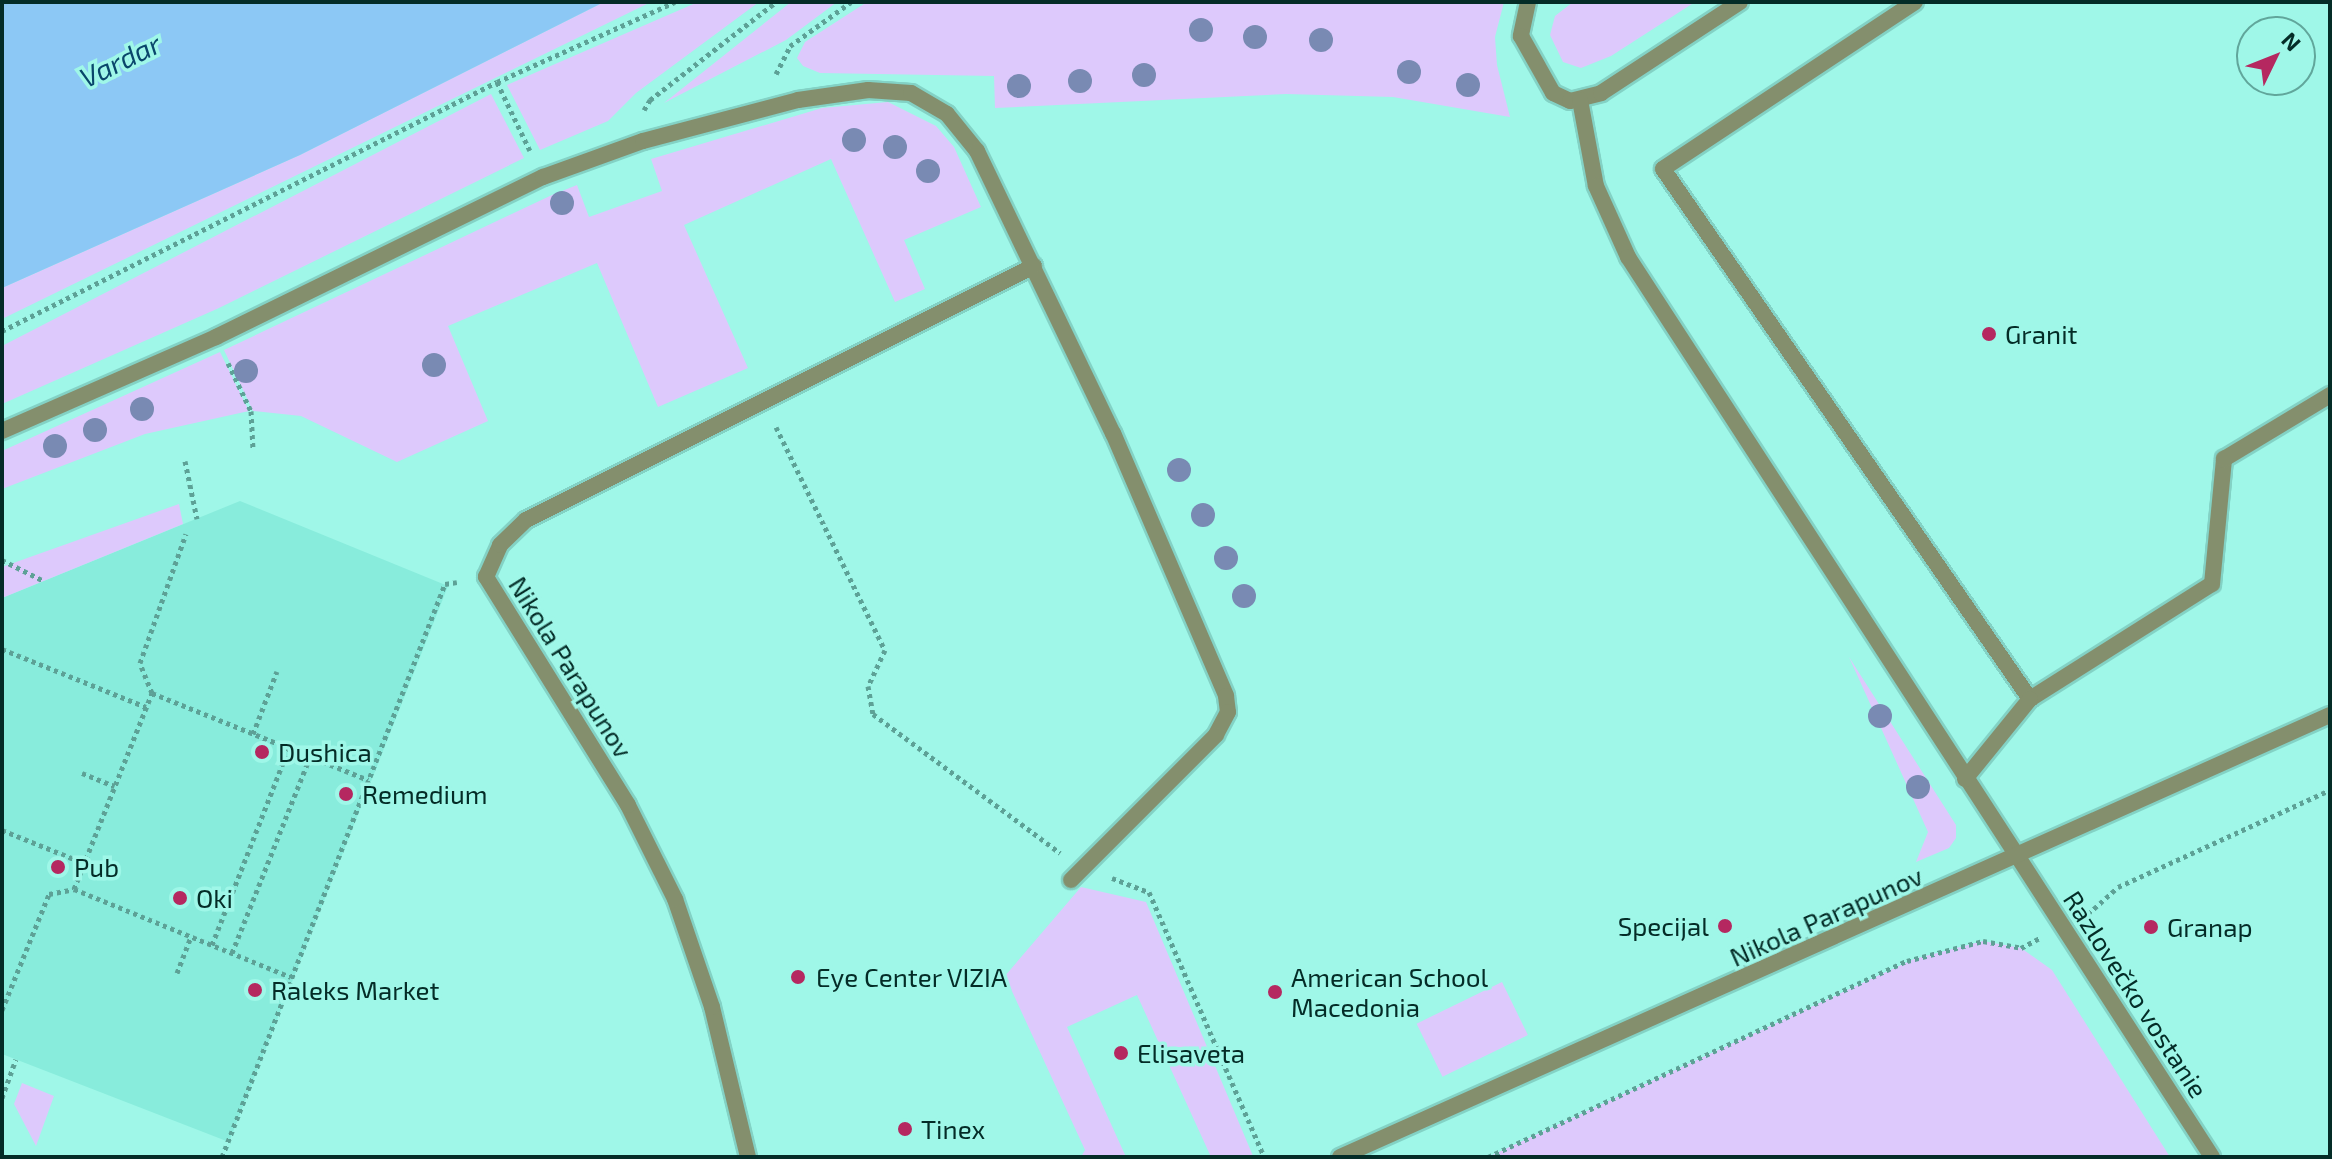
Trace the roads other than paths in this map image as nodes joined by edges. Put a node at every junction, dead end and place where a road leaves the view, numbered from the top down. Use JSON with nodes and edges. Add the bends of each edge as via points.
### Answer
{"nodes":[{"id":1,"x":1528,"y":2,"type":"edge"},
{"id":2,"x":1740,"y":2,"type":"edge"},
{"id":3,"x":1915,"y":2,"type":"edge"},
{"id":4,"x":1580,"y":100,"type":"junction"},
{"id":5,"x":1034,"y":266,"type":"junction"},
{"id":6,"x":2330,"y":395,"type":"edge"},
{"id":7,"x":2,"y":431,"type":"edge"},
{"id":8,"x":2030,"y":699,"type":"junction"},
{"id":9,"x":2330,"y":715,"type":"edge"},
{"id":10,"x":1965,"y":779,"type":"junction"},
{"id":11,"x":2018,"y":857,"type":"junction"},
{"id":12,"x":1077,"y":875,"type":"road end"},
{"id":13,"x":748,"y":1157,"type":"edge"},
{"id":14,"x":1340,"y":1157,"type":"edge"},
{"id":15,"x":2212,"y":1157,"type":"edge"}],
"edges":[{"from":1,"to":4,"type":"street","via":[[1521,36],[1538,71],[1553,93]]},
{"from":2,"to":4,"type":"street","via":[[1601,93]]},
{"from":3,"to":8,"type":"street","via":[[1663,169]]},
{"from":4,"to":10,"type":"street","name":"Razlovečko vostanie","via":[[1596,186],[1628,257]]},
{"from":5,"to":7,"type":"street","via":[[963,131],[938,108],[911,93],[868,90],[798,100],[621,149],[543,177],[216,337]]},
{"from":5,"to":12,"type":"street","via":[[1226,696],[1228,712],[1216,735]]},
{"from":5,"to":13,"type":"street","name":"Nikola Parapunov","via":[[526,520],[500,545],[486,577],[628,805],[675,899],[712,1007]]},
{"from":6,"to":8,"type":"street","via":[[2224,459],[2212,584]]},
{"from":8,"to":10,"type":"street"},
{"from":9,"to":11,"type":"street","name":"Nikola Parapunov"},
{"from":10,"to":11,"type":"street","name":"Razlovečko vostanie"},
{"from":11,"to":14,"type":"street","name":"Nikola Parapunov"},
{"from":11,"to":15,"type":"street","name":"Razlovečko vostanie"}]}
